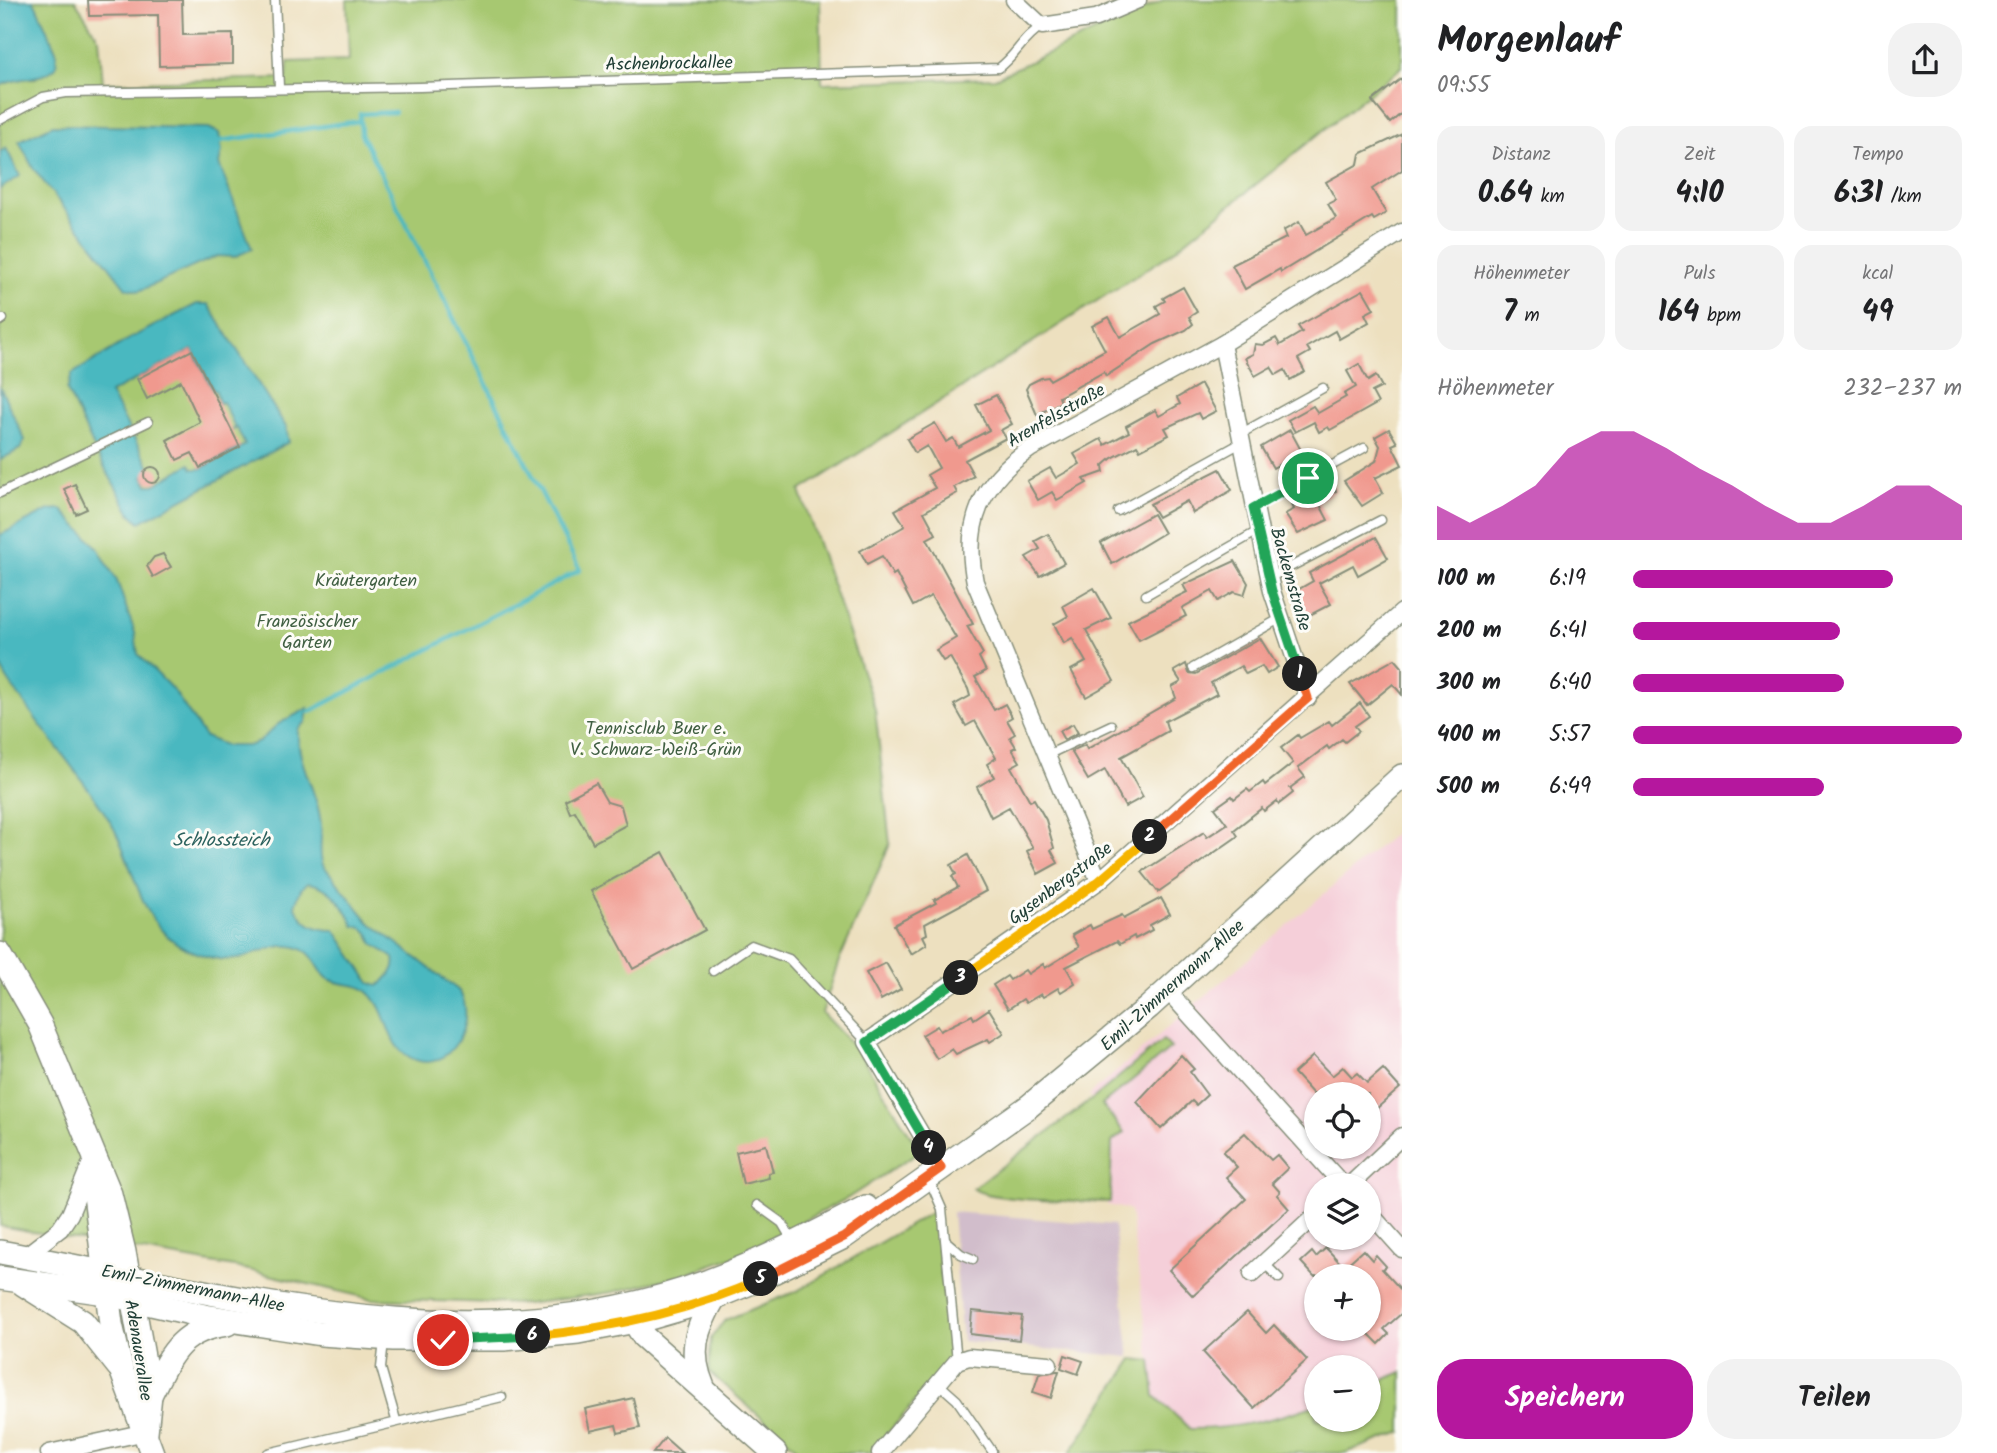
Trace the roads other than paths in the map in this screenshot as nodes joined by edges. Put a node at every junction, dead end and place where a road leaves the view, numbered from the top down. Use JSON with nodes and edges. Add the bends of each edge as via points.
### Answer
{"nodes":[{"id":1,"x":275,"y":0,"type":"edge"},
{"id":2,"x":1014,"y":0,"type":"edge"},
{"id":3,"x":1138,"y":0,"type":"edge"},
{"id":4,"x":1042,"y":26,"type":"junction"},
{"id":5,"x":279,"y":88,"type":"junction"},
{"id":6,"x":0,"y":120,"type":"edge"},
{"id":7,"x":1402,"y":232,"type":"edge"},
{"id":8,"x":1222,"y":344,"type":"junction"},
{"id":9,"x":1323,"y":388,"type":"dead end"},
{"id":10,"x":148,"y":422,"type":"dead end"},
{"id":11,"x":1240,"y":439,"type":"junction"},
{"id":12,"x":1364,"y":448,"type":"dead end"},
{"id":13,"x":0,"y":493,"type":"edge"},
{"id":14,"x":1253,"y":508,"type":"junction"},
{"id":15,"x":1118,"y":511,"type":"dead end"},
{"id":16,"x":1381,"y":520,"type":"dead end"},
{"id":17,"x":1258,"y":531,"type":"junction"},
{"id":18,"x":1269,"y":578,"type":"junction"},
{"id":19,"x":1146,"y":595,"type":"dead end"},
{"id":20,"x":1402,"y":612,"type":"edge"},
{"id":21,"x":1281,"y":618,"type":"junction"},
{"id":22,"x":1193,"y":668,"type":"dead end"},
{"id":23,"x":1308,"y":698,"type":"junction"},
{"id":24,"x":1111,"y":725,"type":"dead end"},
{"id":25,"x":1047,"y":755,"type":"junction"},
{"id":26,"x":1402,"y":776,"type":"edge"},
{"id":27,"x":1099,"y":881,"type":"junction"},
{"id":28,"x":0,"y":954,"type":"edge"},
{"id":29,"x":713,"y":971,"type":"dead end"},
{"id":30,"x":1167,"y":990,"type":"junction"},
{"id":31,"x":867,"y":1042,"type":"junction"},
{"id":32,"x":1402,"y":1136,"type":"edge"},
{"id":33,"x":90,"y":1156,"type":"junction"},
{"id":34,"x":935,"y":1172,"type":"junction"},
{"id":35,"x":1332,"y":1173,"type":"edge"},
{"id":36,"x":1363,"y":1173,"type":"edge"},
{"id":37,"x":757,"y":1205,"type":"dead end"},
{"id":38,"x":1304,"y":1226,"type":"edge"},
{"id":39,"x":1381,"y":1226,"type":"edge"},
{"id":40,"x":946,"y":1241,"type":"junction"},
{"id":41,"x":1402,"y":1249,"type":"edge"},
{"id":42,"x":0,"y":1252,"type":"edge"},
{"id":43,"x":799,"y":1252,"type":"junction"},
{"id":44,"x":25,"y":1256,"type":"junction"},
{"id":45,"x":973,"y":1259,"type":"dead end"},
{"id":46,"x":1258,"y":1269,"type":"joint"},
{"id":47,"x":105,"y":1272,"type":"junction"},
{"id":48,"x":129,"y":1277,"type":"junction"},
{"id":49,"x":1279,"y":1279,"type":"dead end"},
{"id":50,"x":9,"y":1280,"type":"edge"},
{"id":51,"x":108,"y":1295,"type":"junction"},
{"id":52,"x":714,"y":1297,"type":"junction"},
{"id":53,"x":131,"y":1301,"type":"junction"},
{"id":54,"x":628,"y":1314,"type":"junction"},
{"id":55,"x":241,"y":1322,"type":"junction"},
{"id":56,"x":385,"y":1329,"type":"junction"},
{"id":57,"x":957,"y":1361,"type":"junction"},
{"id":58,"x":1049,"y":1364,"type":"dead end"},
{"id":59,"x":122,"y":1372,"type":"junction"},
{"id":60,"x":939,"y":1384,"type":"junction"},
{"id":61,"x":704,"y":1390,"type":"junction"},
{"id":62,"x":150,"y":1395,"type":"junction"},
{"id":63,"x":502,"y":1396,"type":"dead end"},
{"id":64,"x":396,"y":1420,"type":"junction"},
{"id":65,"x":149,"y":1442,"type":"edge"},
{"id":66,"x":992,"y":1451,"type":"dead end"},
{"id":67,"x":49,"y":1453,"type":"edge"},
{"id":68,"x":268,"y":1453,"type":"edge"},
{"id":69,"x":775,"y":1453,"type":"edge"},
{"id":70,"x":880,"y":1453,"type":"edge"}],
"edges":[{"from":1,"to":5,"type":"lane"},
{"from":2,"to":4,"type":"street"},
{"from":3,"to":4,"type":"street","via":[[1097,18]]},
{"from":4,"to":5,"type":"lane","name":"Aschenbrockallee","via":[[1028,34],[1012,59],[999,68]]},
{"from":5,"to":6,"type":"lane","name":"Aschenbrockallee","via":[[66,93],[43,97]]},
{"from":7,"to":8,"type":"street","name":"Arenfelsstraße"},
{"from":8,"to":11,"type":"street","name":"Backemstraße"},
{"from":8,"to":25,"type":"street","name":"Arenfelsstraße","via":[[1030,449],[1009,464],[978,508],[971,532],[975,582]]},
{"from":9,"to":11,"type":"lane"},
{"from":10,"to":13,"type":"lane"},
{"from":11,"to":14,"type":"street","name":"Backemstraße"},
{"from":11,"to":15,"type":"lane"},
{"from":12,"to":14,"type":"lane"},
{"from":14,"to":17,"type":"street","name":"Backemstraße"},
{"from":16,"to":18,"type":"lane"},
{"from":17,"to":18,"type":"street","name":"Backemstraße"},
{"from":17,"to":19,"type":"lane"},
{"from":18,"to":21,"type":"street","name":"Backemstraße"},
{"from":20,"to":23,"type":"street","name":"Gysenbergstraße"},
{"from":21,"to":22,"type":"lane"},
{"from":21,"to":23,"type":"street","name":"Backemstraße"},
{"from":23,"to":27,"type":"street","name":"Gysenbergstraße"},
{"from":24,"to":25,"type":"lane"},
{"from":25,"to":27,"type":"street","name":"Arenfelsstraße"},
{"from":26,"to":30,"type":"main road","name":"Emil-Zimmermann-Allee"},
{"from":27,"to":31,"type":"street","name":"Gysenbergstraße"},
{"from":28,"to":33,"type":"main road","name":"Adenauerallee","via":[[40,1024],[75,1103]]},
{"from":29,"to":31,"type":"lane","via":[[751,945],[768,950],[789,960]]},
{"from":30,"to":34,"type":"main road","name":"Emil-Zimmermann-Allee","via":[[1028,1107]]},
{"from":30,"to":35,"type":"street"},
{"from":31,"to":34,"type":"street"},
{"from":32,"to":36,"type":"street"},
{"from":33,"to":44,"type":"street","via":[[70,1214],[60,1229]]},
{"from":33,"to":47,"type":"main road","name":"Adenauerallee"},
{"from":33,"to":48,"type":"main road","name":"Adenauerallee","via":[[110,1194]]},
{"from":34,"to":40,"type":"lane"},
{"from":34,"to":43,"type":"main road","name":"Emil-Zimmermann-Allee"},
{"from":37,"to":43,"type":"lane","via":[[782,1223]]},
{"from":38,"to":46,"type":"street"},
{"from":39,"to":41,"type":"street"},
{"from":40,"to":45,"type":"lane"},
{"from":40,"to":57,"type":"lane"},
{"from":42,"to":44,"type":"main road","name":"Emil-Zimmermann-Allee"},
{"from":43,"to":52,"type":"main road","name":"Emil-Zimmermann-Allee"},
{"from":43,"to":54,"type":"main road","name":"Emil-Zimmermann-Allee"},
{"from":44,"to":47,"type":"main road","name":"Emil-Zimmermann-Allee"},
{"from":46,"to":49,"type":"lane"},
{"from":47,"to":48,"type":"main road","name":"Emil-Zimmermann-Allee"},
{"from":47,"to":51,"type":"main road","name":"Adenauerallee"},
{"from":48,"to":53,"type":"main road","name":"Adenauerallee"},
{"from":48,"to":56,"type":"main road","name":"Emil-Zimmermann-Allee"},
{"from":50,"to":51,"type":"main road","name":"Emil-Zimmermann-Allee"},
{"from":50,"to":59,"type":"main road","via":[[83,1322]]},
{"from":51,"to":53,"type":"main road","name":"Emil-Zimmermann-Allee"},
{"from":51,"to":59,"type":"main road","name":"Adenauerallee"},
{"from":52,"to":54,"type":"main road","name":"Emil-Zimmermann-Allee"},
{"from":52,"to":61,"type":"main road","via":[[693,1348]]},
{"from":53,"to":55,"type":"main road","name":"Emil-Zimmermann-Allee"},
{"from":53,"to":62,"type":"main road","name":"Adenauerallee"},
{"from":54,"to":56,"type":"main road","name":"Emil-Zimmermann-Allee"},
{"from":54,"to":61,"type":"main road","via":[[644,1336]]},
{"from":55,"to":56,"type":"main road","name":"Emil-Zimmermann-Allee","via":[[321,1334]]},
{"from":55,"to":62,"type":"main road","via":[[214,1325],[186,1338],[175,1347]]},
{"from":56,"to":64,"type":"lane","via":[[381,1368]]},
{"from":57,"to":58,"type":"street","via":[[969,1357]]},
{"from":57,"to":60,"type":"street"},
{"from":59,"to":65,"type":"main road","name":"Adenauerallee"},
{"from":60,"to":66,"type":"lane","via":[[957,1400]]},
{"from":60,"to":70,"type":"street"},
{"from":61,"to":69,"type":"main road"},
{"from":62,"to":65,"type":"main road","name":"Adenauerallee"},
{"from":63,"to":64,"type":"lane"},
{"from":64,"to":68,"type":"lane"},
{"from":65,"to":67,"type":"street"}]}
